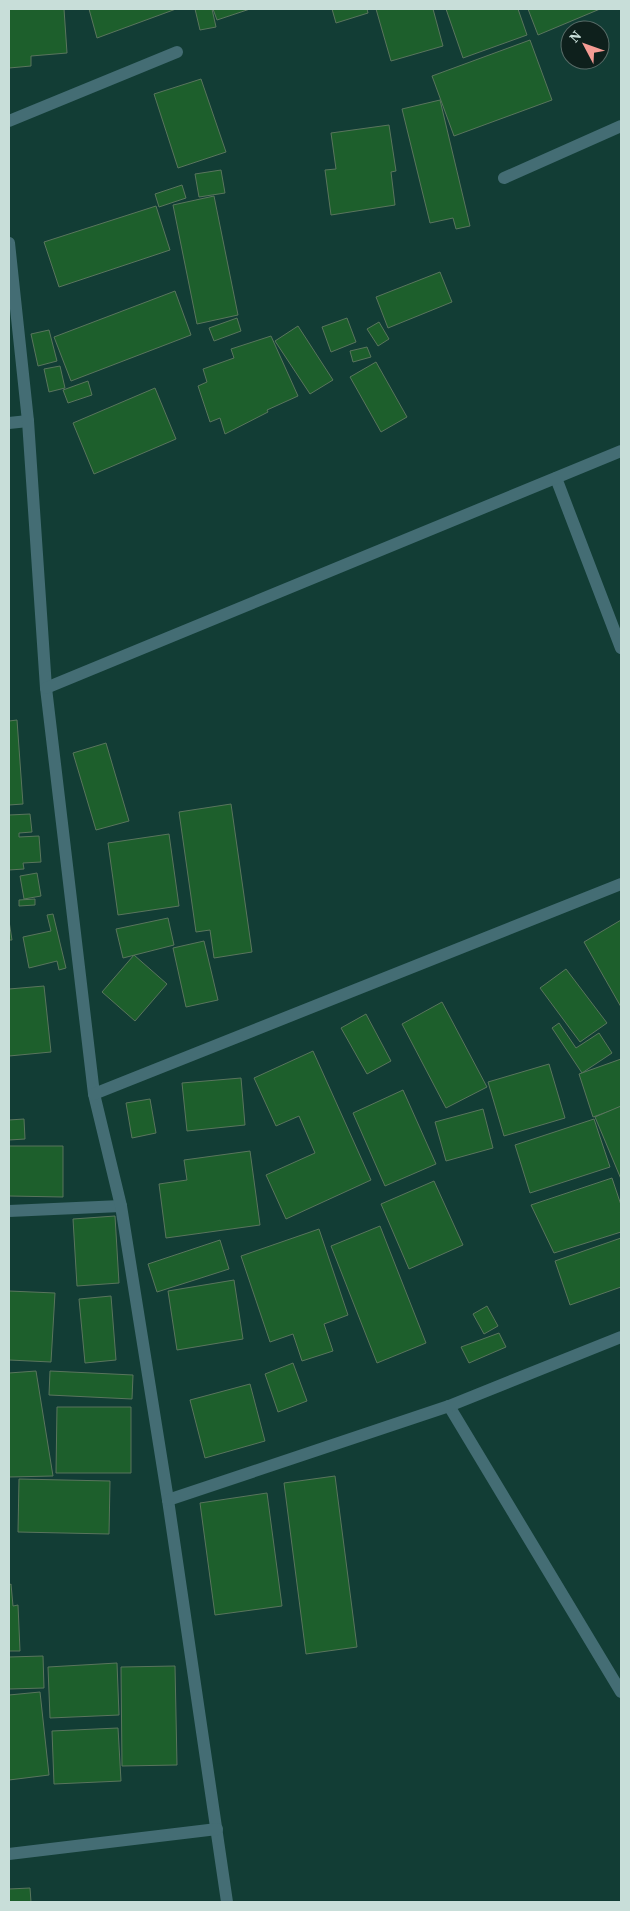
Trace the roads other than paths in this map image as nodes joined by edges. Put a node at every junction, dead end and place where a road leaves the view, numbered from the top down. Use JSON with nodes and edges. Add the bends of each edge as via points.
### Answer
{"nodes":[{"id":1,"x":177,"y":52,"type":"dead end"},
{"id":2,"x":9,"y":121,"type":"edge"},
{"id":3,"x":621,"y":126,"type":"edge"},
{"id":4,"x":504,"y":178,"type":"dead end"},
{"id":5,"x":9,"y":243,"type":"edge"},
{"id":6,"x":28,"y":421,"type":"junction"},
{"id":7,"x":9,"y":422,"type":"edge"},
{"id":8,"x":621,"y":451,"type":"edge"},
{"id":9,"x":556,"y":478,"type":"junction"},
{"id":10,"x":621,"y":648,"type":"edge"},
{"id":11,"x":46,"y":688,"type":"junction"},
{"id":12,"x":621,"y":884,"type":"edge"},
{"id":13,"x":94,"y":1094,"type":"junction"},
{"id":14,"x":121,"y":1206,"type":"junction"},
{"id":15,"x":9,"y":1211,"type":"edge"},
{"id":16,"x":621,"y":1337,"type":"edge"},
{"id":17,"x":449,"y":1406,"type":"junction"},
{"id":18,"x":168,"y":1500,"type":"junction"},
{"id":19,"x":621,"y":1692,"type":"edge"},
{"id":20,"x":217,"y":1829,"type":"junction"},
{"id":21,"x":9,"y":1854,"type":"edge"},
{"id":22,"x":227,"y":1902,"type":"edge"}],
"edges":[{"from":1,"to":2,"type":"street"},
{"from":3,"to":4,"type":"street"},
{"from":5,"to":6,"type":"street"},
{"from":6,"to":7,"type":"street"},
{"from":6,"to":11,"type":"street"},
{"from":8,"to":9,"type":"street"},
{"from":9,"to":10,"type":"street"},
{"from":9,"to":11,"type":"street"},
{"from":11,"to":13,"type":"street"},
{"from":12,"to":13,"type":"street"},
{"from":13,"to":14,"type":"street"},
{"from":14,"to":15,"type":"street"},
{"from":14,"to":18,"type":"street"},
{"from":16,"to":17,"type":"street"},
{"from":17,"to":18,"type":"street"},
{"from":17,"to":19,"type":"street"},
{"from":18,"to":20,"type":"street"},
{"from":20,"to":21,"type":"street"},
{"from":20,"to":22,"type":"street"}]}
